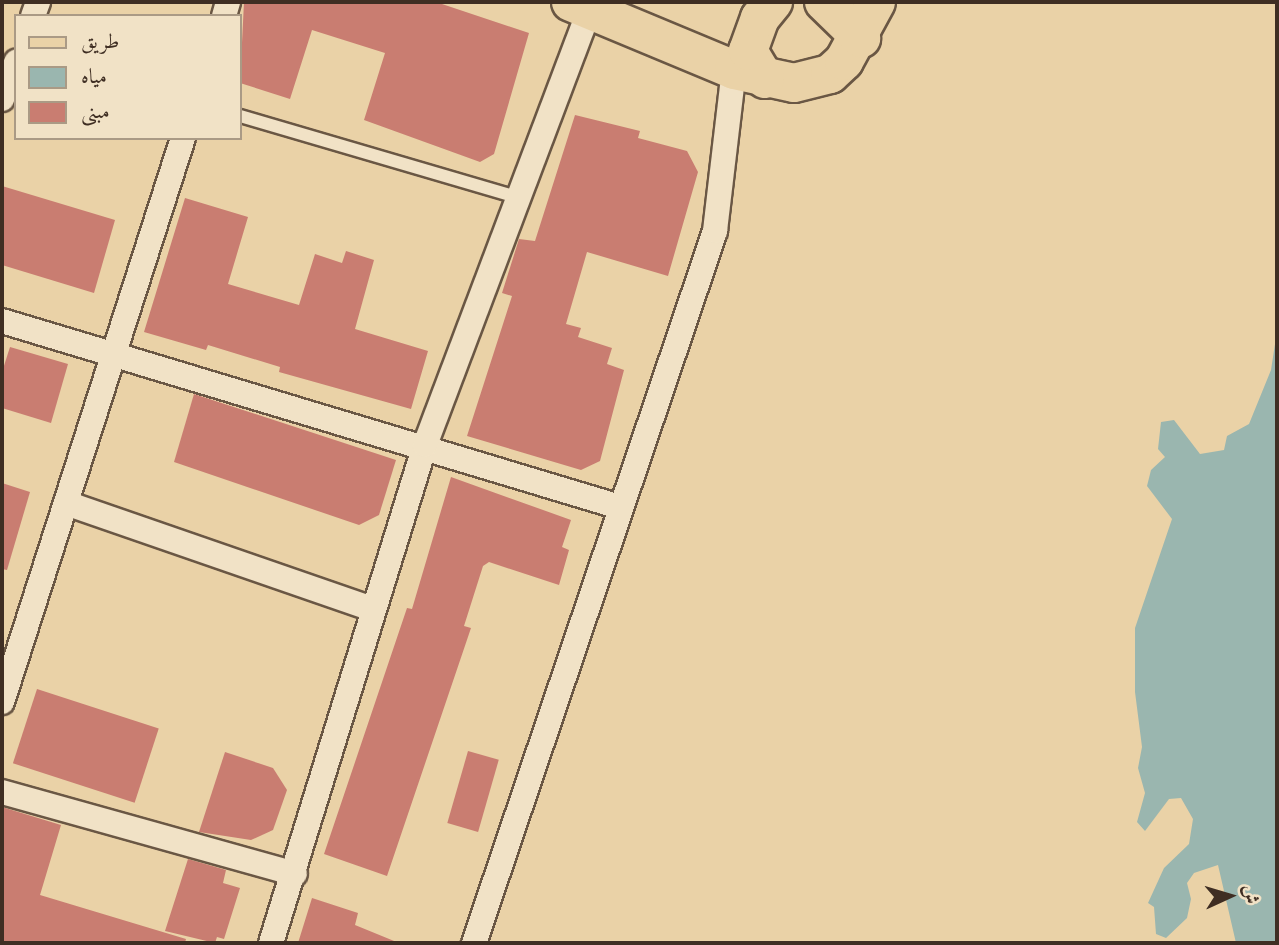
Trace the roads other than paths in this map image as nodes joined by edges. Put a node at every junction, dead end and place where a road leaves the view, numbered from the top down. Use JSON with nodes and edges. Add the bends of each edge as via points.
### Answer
{"nodes":[{"id":1,"x":773,"y":2,"type":"edge"},
{"id":2,"x":824,"y":2,"type":"edge"},
{"id":3,"x":876,"y":2,"type":"edge"},
{"id":4,"x":581,"y":5,"type":"edge"},
{"id":5,"x":861,"y":38,"type":"junction"},
{"id":6,"x":14,"y":67,"type":"edge"},
{"id":7,"x":749,"y":74,"type":"junction"},
{"id":8,"x":2,"y":99,"type":"edge"},
{"id":9,"x":242,"y":117,"type":"edge"},
{"id":10,"x":182,"y":140,"type":"edge"},
{"id":11,"x":520,"y":198,"type":"junction"},
{"id":12,"x":2,"y":320,"type":"edge"},
{"id":13,"x":114,"y":353,"type":"junction"},
{"id":14,"x":425,"y":445,"type":"junction"},
{"id":15,"x":66,"y":503,"type":"junction"},
{"id":16,"x":620,"y":507,"type":"junction"},
{"id":17,"x":372,"y":609,"type":"junction"},
{"id":18,"x":2,"y":702,"type":"edge"},
{"id":19,"x":2,"y":792,"type":"edge"},
{"id":20,"x":295,"y":874,"type":"junction"},
{"id":21,"x":271,"y":943,"type":"edge"},
{"id":22,"x":474,"y":943,"type":"edge"}],
"edges":[{"from":1,"to":7,"type":"main road","via":[[760,18],[748,51]]},
{"from":2,"to":5,"type":"main road"},
{"from":3,"to":5,"type":"main road"},
{"from":4,"to":7,"type":"main road"},
{"from":4,"to":11,"type":"street"},
{"from":5,"to":7,"type":"main road","via":[[830,74],[794,83]]},
{"from":6,"to":8,"type":"street"},
{"from":7,"to":16,"type":"street","via":[[715,232]]},
{"from":9,"to":11,"type":"lane"},
{"from":10,"to":13,"type":"street"},
{"from":11,"to":14,"type":"street"},
{"from":12,"to":13,"type":"street"},
{"from":13,"to":14,"type":"street"},
{"from":13,"to":15,"type":"street"},
{"from":14,"to":16,"type":"street"},
{"from":14,"to":17,"type":"street"},
{"from":15,"to":17,"type":"street"},
{"from":15,"to":18,"type":"street"},
{"from":16,"to":22,"type":"street"},
{"from":17,"to":20,"type":"street"},
{"from":19,"to":20,"type":"street"},
{"from":20,"to":21,"type":"street"}]}
